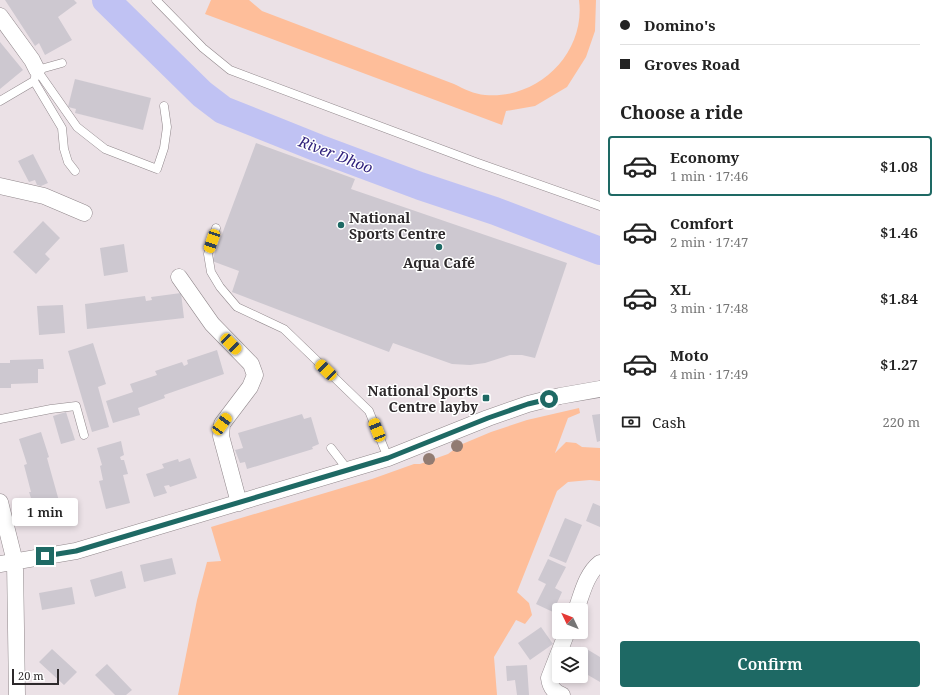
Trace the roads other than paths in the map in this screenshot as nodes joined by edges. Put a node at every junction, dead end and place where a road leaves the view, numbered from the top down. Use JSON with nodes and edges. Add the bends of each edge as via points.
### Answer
{"nodes":[{"id":1,"x":156,"y":0,"type":"edge"},
{"id":2,"x":0,"y":16,"type":"edge"},
{"id":3,"x":62,"y":63,"type":"dead end"},
{"id":4,"x":36,"y":75,"type":"junction"},
{"id":5,"x":0,"y":101,"type":"edge"},
{"id":6,"x":164,"y":106,"type":"dead end"},
{"id":7,"x":76,"y":172,"type":"dead end"},
{"id":8,"x":0,"y":186,"type":"edge"},
{"id":9,"x":600,"y":206,"type":"edge"},
{"id":10,"x":84,"y":213,"type":"dead end"},
{"id":11,"x":216,"y":228,"type":"dead end"},
{"id":12,"x":179,"y":277,"type":"dead end"},
{"id":13,"x":600,"y":389,"type":"edge"},
{"id":14,"x":0,"y":419,"type":"edge"},
{"id":15,"x":84,"y":435,"type":"dead end"},
{"id":16,"x":331,"y":448,"type":"dead end"},
{"id":17,"x":388,"y":458,"type":"junction"},
{"id":18,"x":348,"y":470,"type":"junction"},
{"id":19,"x":0,"y":502,"type":"edge"},
{"id":20,"x":239,"y":503,"type":"junction"},
{"id":21,"x":8,"y":563,"type":"edge"},
{"id":22,"x":600,"y":563,"type":"edge"},
{"id":23,"x":579,"y":603,"type":"edge"},
{"id":24,"x":564,"y":639,"type":"edge"},
{"id":25,"x":17,"y":695,"type":"edge"},
{"id":26,"x":562,"y":695,"type":"edge"}],
"edges":[{"from":1,"to":9,"type":"lane","via":[[203,48],[230,70]]},
{"from":2,"to":4,"type":"street","via":[[32,60]]},
{"from":3,"to":4,"type":"lane"},
{"from":4,"to":5,"type":"lane"},
{"from":4,"to":6,"type":"lane","via":[[77,127],[105,149],[157,169],[167,127]]},
{"from":4,"to":7,"type":"lane","via":[[62,128],[64,150],[68,162]]},
{"from":8,"to":10,"type":"street","via":[[44,196]]},
{"from":11,"to":17,"type":"lane","via":[[208,254],[211,272],[220,287],[237,306],[284,329],[369,411]]},
{"from":12,"to":20,"type":"street","via":[[212,324],[250,364],[255,376],[250,387],[222,424],[221,436]]},
{"from":13,"to":17,"type":"street","via":[[528,404]]},
{"from":14,"to":15,"type":"lane","via":[[76,406]]},
{"from":16,"to":18,"type":"lane"},
{"from":17,"to":18,"type":"street"},
{"from":18,"to":20,"type":"street"},
{"from":19,"to":21,"type":"street"},
{"from":20,"to":21,"type":"street","via":[[76,551]]},
{"from":21,"to":25,"type":"street"},
{"from":22,"to":23,"type":"street","via":[[589,576]]},
{"from":24,"to":26,"type":"street","via":[[548,678],[553,690]]}]}
